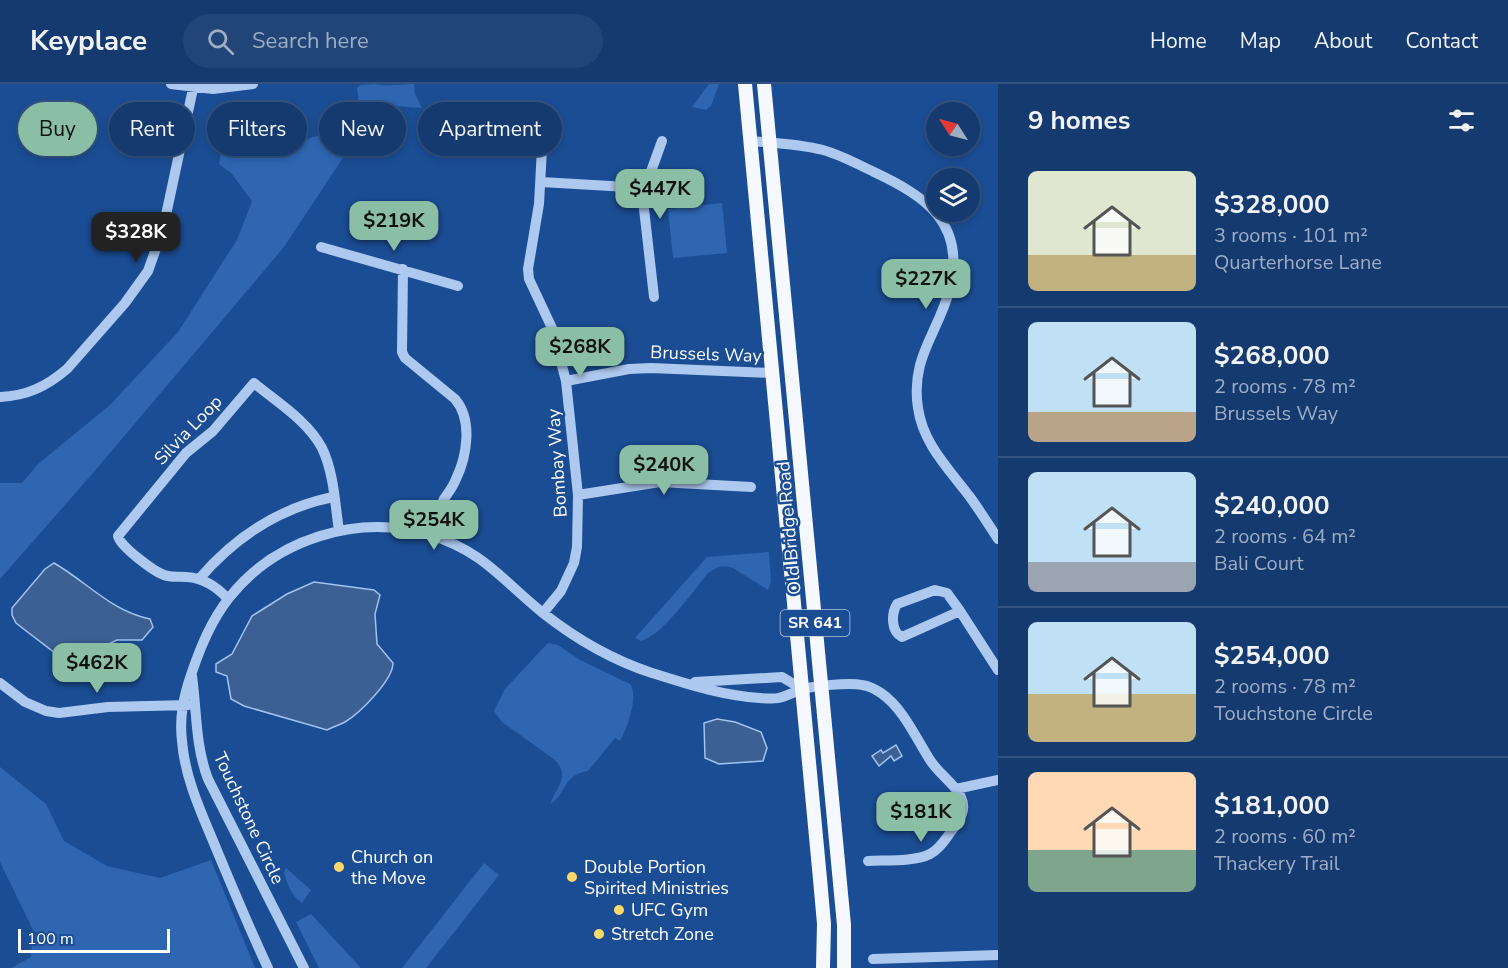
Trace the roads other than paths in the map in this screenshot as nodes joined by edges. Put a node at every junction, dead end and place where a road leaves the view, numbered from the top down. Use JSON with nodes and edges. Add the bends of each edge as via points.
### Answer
{"nodes":[{"id":1,"x":171,"y":84,"type":"edge"},
{"id":2,"x":253,"y":84,"type":"edge"},
{"id":3,"x":745,"y":84,"type":"edge"},
{"id":4,"x":764,"y":84,"type":"edge"},
{"id":5,"x":194,"y":86,"type":"edge"},
{"id":6,"x":662,"y":141,"type":"dead end"},
{"id":7,"x":751,"y":141,"type":"junction"},
{"id":8,"x":771,"y":143,"type":"junction"},
{"id":9,"x":542,"y":156,"type":"edge"},
{"id":10,"x":541,"y":182,"type":"junction"},
{"id":11,"x":645,"y":188,"type":"junction"},
{"id":12,"x":321,"y":247,"type":"dead end"},
{"id":13,"x":403,"y":269,"type":"junction"},
{"id":14,"x":458,"y":286,"type":"dead end"},
{"id":15,"x":654,"y":297,"type":"dead end"},
{"id":16,"x":773,"y":373,"type":"junction"},
{"id":17,"x":566,"y":381,"type":"junction"},
{"id":18,"x":0,"y":398,"type":"edge"},
{"id":19,"x":751,"y":487,"type":"dead end"},
{"id":20,"x":578,"y":495,"type":"junction"},
{"id":21,"x":333,"y":497,"type":"junction"},
{"id":22,"x":339,"y":531,"type":"junction"},
{"id":23,"x":431,"y":535,"type":"junction"},
{"id":24,"x":998,"y":539,"type":"edge"},
{"id":25,"x":199,"y":579,"type":"junction"},
{"id":26,"x":228,"y":599,"type":"junction"},
{"id":27,"x":960,"y":611,"type":"junction"},
{"id":28,"x":543,"y":613,"type":"junction"},
{"id":29,"x":998,"y":670,"type":"edge"},
{"id":30,"x":192,"y":673,"type":"junction"},
{"id":31,"x":0,"y":683,"type":"edge"},
{"id":32,"x":689,"y":683,"type":"junction"},
{"id":33,"x":821,"y":687,"type":"junction"},
{"id":34,"x":802,"y":689,"type":"junction"},
{"id":35,"x":182,"y":705,"type":"junction"},
{"id":36,"x":195,"y":705,"type":"junction"},
{"id":37,"x":998,"y":780,"type":"edge"},
{"id":38,"x":956,"y":789,"type":"junction"},
{"id":39,"x":868,"y":861,"type":"dead end"},
{"id":40,"x":998,"y":955,"type":"edge"},
{"id":41,"x":873,"y":959,"type":"dead end"},
{"id":42,"x":268,"y":968,"type":"edge"},
{"id":43,"x":304,"y":968,"type":"edge"},
{"id":44,"x":823,"y":968,"type":"edge"},
{"id":45,"x":844,"y":968,"type":"edge"}],
"edges":[{"from":1,"to":5,"type":"street"},
{"from":2,"to":5,"type":"street","via":[[213,89]]},
{"from":3,"to":7,"type":"main road","name":"Old Bridge Road","number":"SR 641"},
{"from":4,"to":8,"type":"main road","name":"Old Bridge Road","number":"SR 641"},
{"from":5,"to":18,"type":"street","via":[[163,229],[153,260],[137,288],[56,379],[34,391]]},
{"from":6,"to":11,"type":"street"},
{"from":7,"to":8,"type":"street"},
{"from":7,"to":16,"type":"main road","name":"Old Bridge Road","number":"SR 641"},
{"from":8,"to":24,"type":"street","via":[[824,150],[877,173],[918,195],[945,225],[953,253],[951,286],[920,360],[918,408],[926,437],[936,454]]},
{"from":8,"to":33,"type":"main road","name":"Old Bridge Road","number":"SR 641"},
{"from":9,"to":10,"type":"street","name":"Bombay Way"},
{"from":10,"to":11,"type":"street"},
{"from":10,"to":17,"type":"street","name":"Bombay Way","via":[[529,279],[552,328]]},
{"from":11,"to":15,"type":"street","via":[[643,208]]},
{"from":12,"to":13,"type":"street"},
{"from":13,"to":14,"type":"street"},
{"from":13,"to":23,"type":"street","via":[[402,352],[461,405],[465,422],[461,468]]},
{"from":16,"to":17,"type":"street","name":"Brussels Way","via":[[651,368]]},
{"from":16,"to":34,"type":"main road","name":"Old Bridge Road","number":"SR 641"},
{"from":17,"to":20,"type":"street","name":"Bombay Way"},
{"from":19,"to":20,"type":"street","via":[[660,482]]},
{"from":20,"to":28,"type":"street","name":"Bombay Way","via":[[574,563],[561,591]]},
{"from":21,"to":22,"type":"street","name":"Silvia Loop"},
{"from":21,"to":25,"type":"street","via":[[293,508],[259,525],[223,553]]},
{"from":21,"to":25,"type":"street","name":"Silvia Loop","via":[[327,460],[315,437],[254,383],[213,431],[186,453],[118,536],[121,543],[157,572]]},
{"from":22,"to":23,"type":"street","name":"Touchstone Circle","via":[[380,527]]},
{"from":22,"to":26,"type":"street","name":"Touchstone Circle","via":[[274,557]]},
{"from":23,"to":28,"type":"street","name":"Touchstone Circle","via":[[484,560]]},
{"from":25,"to":26,"type":"street","name":"Silvia Loop"},
{"from":26,"to":30,"type":"street","name":"Touchstone Circle","via":[[206,635]]},
{"from":27,"to":27,"type":"street","via":[[902,637],[895,633],[892,616],[901,601],[942,590]]},
{"from":27,"to":29,"type":"street"},
{"from":28,"to":32,"type":"street","name":"Touchstone Circle","via":[[608,655]]},
{"from":30,"to":35,"type":"street","name":"Touchstone Circle"},
{"from":30,"to":36,"type":"street","name":"Touchstone Circle"},
{"from":31,"to":35,"type":"street","via":[[30,705],[59,713]]},
{"from":32,"to":34,"type":"street","name":"Touchstone Circle","via":[[782,677]]},
{"from":32,"to":34,"type":"street","name":"Touchstone Circle","via":[[726,695],[768,699],[784,698]]},
{"from":33,"to":34,"type":"street"},
{"from":33,"to":38,"type":"street","via":[[857,684],[883,694],[902,716],[935,769]]},
{"from":33,"to":45,"type":"main road","name":"Old Bridge Road","number":"SR 641","via":[[844,925]]},
{"from":34,"to":44,"type":"main road","name":"Old Bridge Road","number":"SR 641","via":[[824,924]]},
{"from":35,"to":36,"type":"street"},
{"from":35,"to":42,"type":"street","name":"Touchstone Circle","via":[[182,742],[192,790]]},
{"from":36,"to":43,"type":"street","name":"Touchstone Circle","via":[[199,750],[208,779]]},
{"from":37,"to":38,"type":"street"},
{"from":38,"to":39,"type":"street","via":[[962,799],[961,818],[937,849],[920,858]]},
{"from":40,"to":41,"type":"street"}]}
